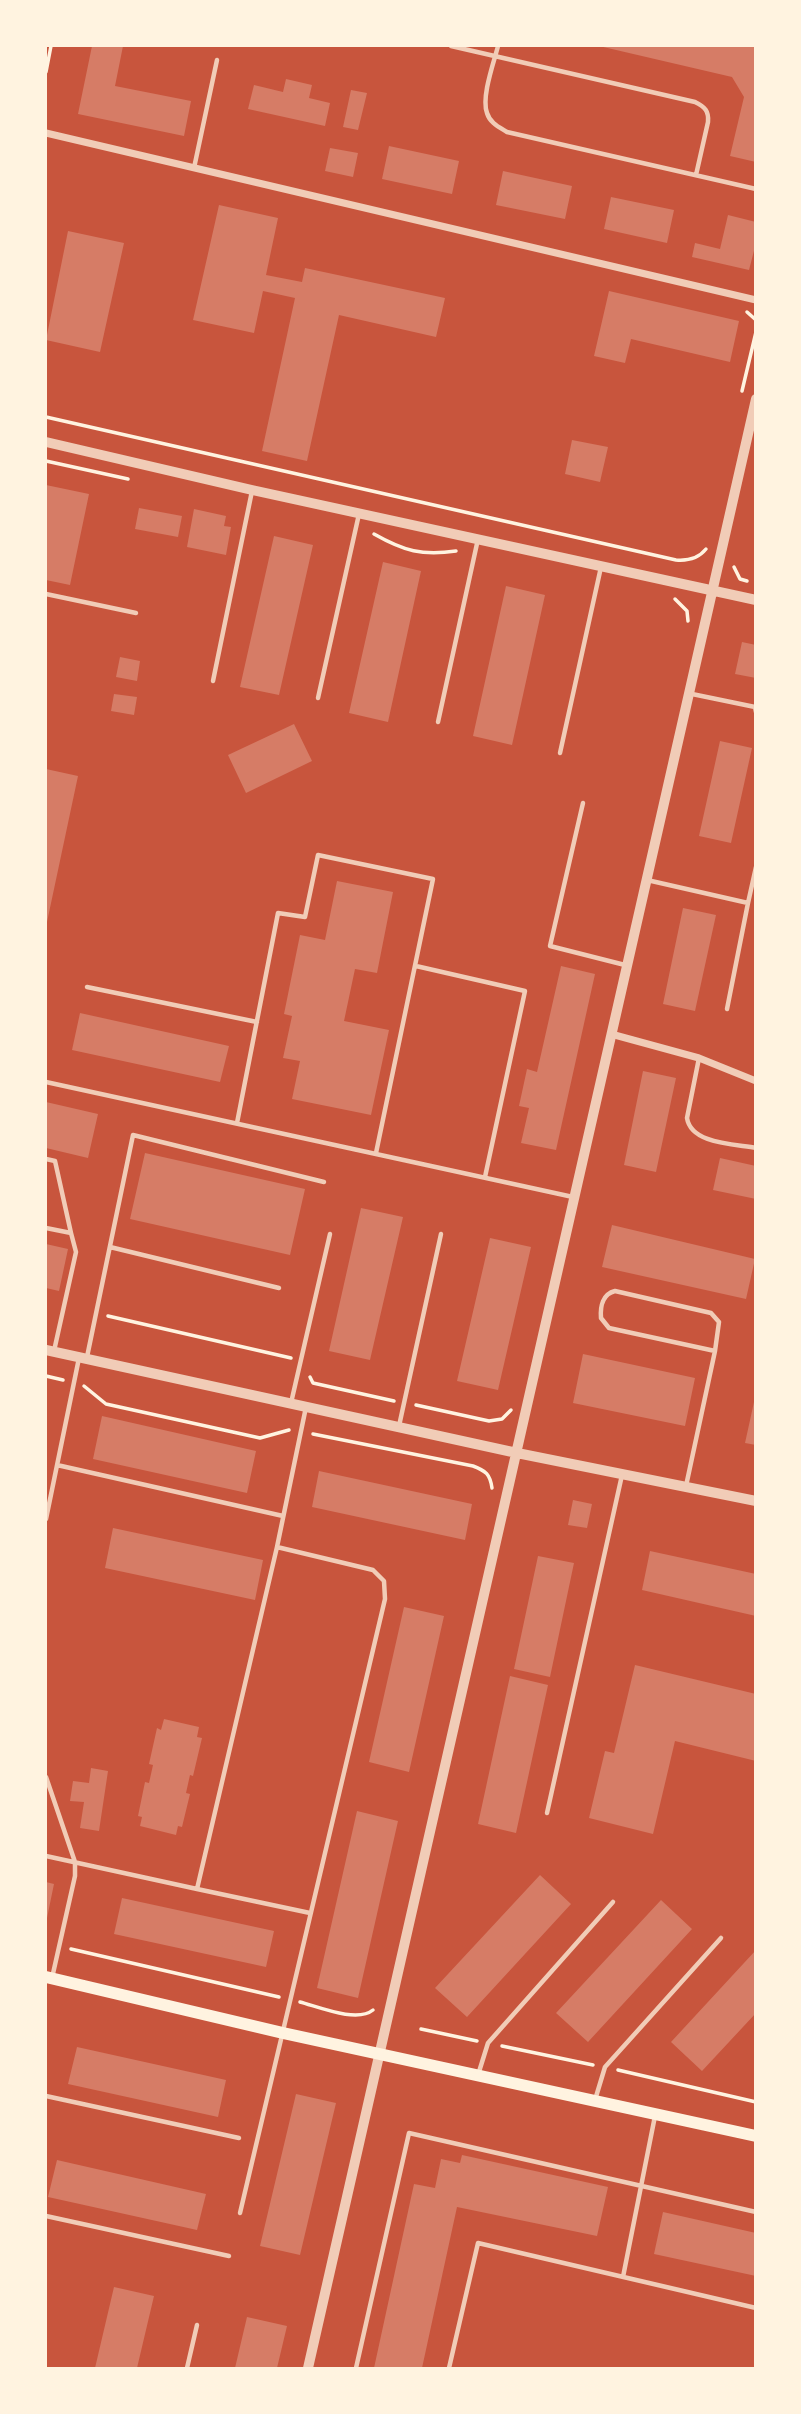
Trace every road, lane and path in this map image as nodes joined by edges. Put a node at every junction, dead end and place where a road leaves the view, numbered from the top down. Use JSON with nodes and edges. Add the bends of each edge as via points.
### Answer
{"nodes":[{"id":1,"x":51,"y":46,"type":"edge"},
{"id":2,"x":451,"y":46,"type":"edge"},
{"id":3,"x":498,"y":46,"type":"edge"},
{"id":4,"x":495,"y":56,"type":"junction"},
{"id":5,"x":217,"y":60,"type":"dead end"},
{"id":6,"x":46,"y":72,"type":"edge"},
{"id":7,"x":46,"y":132,"type":"edge"},
{"id":8,"x":194,"y":167,"type":"junction"},
{"id":9,"x":696,"y":176,"type":"junction"},
{"id":10,"x":755,"y":189,"type":"edge"},
{"id":11,"x":755,"y":300,"type":"edge"},
{"id":12,"x":755,"y":332,"type":"edge"},
{"id":13,"x":755,"y":399,"type":"edge"},
{"id":14,"x":740,"y":400,"type":"dead end"},
{"id":15,"x":46,"y":417,"type":"edge"},
{"id":16,"x":46,"y":442,"type":"edge"},
{"id":17,"x":46,"y":461,"type":"edge"},
{"id":18,"x":140,"y":481,"type":"dead end"},
{"id":19,"x":252,"y":490,"type":"junction"},
{"id":20,"x":360,"y":513,"type":"junction"},
{"id":21,"x":357,"y":527,"type":"junction"},
{"id":22,"x":478,"y":539,"type":"junction"},
{"id":23,"x":706,"y":549,"type":"dead end"},
{"id":24,"x":474,"y":553,"type":"junction"},
{"id":25,"x":602,"y":566,"type":"junction"},
{"id":26,"x":711,"y":590,"type":"junction"},
{"id":27,"x":46,"y":594,"type":"edge"},
{"id":28,"x":671,"y":597,"type":"dead end"},
{"id":29,"x":755,"y":600,"type":"edge"},
{"id":30,"x":136,"y":612,"type":"dead end"},
{"id":31,"x":689,"y":627,"type":"dead end"},
{"id":32,"x":212,"y":681,"type":"dead end"},
{"id":33,"x":688,"y":693,"type":"junction"},
{"id":34,"x":318,"y":698,"type":"dead end"},
{"id":35,"x":755,"y":709,"type":"edge"},
{"id":36,"x":438,"y":722,"type":"dead end"},
{"id":37,"x":560,"y":753,"type":"dead end"},
{"id":38,"x":583,"y":803,"type":"dead end"},
{"id":39,"x":755,"y":867,"type":"edge"},
{"id":40,"x":646,"y":880,"type":"junction"},
{"id":41,"x":748,"y":903,"type":"junction"},
{"id":42,"x":415,"y":966,"type":"junction"},
{"id":43,"x":626,"y":966,"type":"junction"},
{"id":44,"x":86,"y":988,"type":"dead end"},
{"id":45,"x":727,"y":1009,"type":"dead end"},
{"id":46,"x":257,"y":1022,"type":"junction"},
{"id":47,"x":611,"y":1034,"type":"junction"},
{"id":48,"x":699,"y":1058,"type":"junction"},
{"id":49,"x":755,"y":1081,"type":"edge"},
{"id":50,"x":46,"y":1082,"type":"edge"},
{"id":51,"x":237,"y":1123,"type":"junction"},
{"id":52,"x":755,"y":1148,"type":"edge"},
{"id":53,"x":376,"y":1153,"type":"junction"},
{"id":54,"x":46,"y":1159,"type":"edge"},
{"id":55,"x":485,"y":1177,"type":"junction"},
{"id":56,"x":324,"y":1182,"type":"dead end"},
{"id":57,"x":574,"y":1197,"type":"junction"},
{"id":58,"x":46,"y":1228,"type":"edge"},
{"id":59,"x":71,"y":1233,"type":"junction"},
{"id":60,"x":330,"y":1234,"type":"dead end"},
{"id":61,"x":441,"y":1234,"type":"dead end"},
{"id":62,"x":110,"y":1247,"type":"junction"},
{"id":63,"x":279,"y":1288,"type":"dead end"},
{"id":64,"x":95,"y":1317,"type":"junction"},
{"id":65,"x":50,"y":1351,"type":"edge"},
{"id":66,"x":715,"y":1351,"type":"junction"},
{"id":67,"x":83,"y":1358,"type":"junction"},
{"id":68,"x":301,"y":1360,"type":"junction"},
{"id":69,"x":46,"y":1376,"type":"edge"},
{"id":70,"x":74,"y":1382,"type":"junction"},
{"id":71,"x":291,"y":1403,"type":"junction"},
{"id":72,"x":404,"y":1403,"type":"junction"},
{"id":73,"x":513,"y":1406,"type":"dead end"},
{"id":74,"x":306,"y":1407,"type":"junction"},
{"id":75,"x":398,"y":1427,"type":"junction"},
{"id":76,"x":301,"y":1431,"type":"junction"},
{"id":77,"x":517,"y":1453,"type":"junction"},
{"id":78,"x":57,"y":1465,"type":"junction"},
{"id":79,"x":622,"y":1474,"type":"junction"},
{"id":80,"x":686,"y":1487,"type":"junction"},
{"id":81,"x":49,"y":1489,"type":"edge"},
{"id":82,"x":492,"y":1490,"type":"dead end"},
{"id":83,"x":755,"y":1501,"type":"edge"},
{"id":84,"x":283,"y":1516,"type":"junction"},
{"id":85,"x":46,"y":1519,"type":"edge"},
{"id":86,"x":277,"y":1547,"type":"junction"},
{"id":87,"x":46,"y":1777,"type":"edge"},
{"id":88,"x":547,"y":1813,"type":"dead end"},
{"id":89,"x":46,"y":1856,"type":"edge"},
{"id":90,"x":75,"y":1862,"type":"junction"},
{"id":91,"x":197,"y":1889,"type":"junction"},
{"id":92,"x":613,"y":1902,"type":"dead end"},
{"id":93,"x":310,"y":1913,"type":"junction"},
{"id":94,"x":721,"y":1938,"type":"dead end"},
{"id":95,"x":60,"y":1946,"type":"junction"},
{"id":96,"x":47,"y":1978,"type":"edge"},
{"id":97,"x":290,"y":1999,"type":"junction"},
{"id":98,"x":375,"y":2008,"type":"dead end"},
{"id":99,"x":421,"y":2029,"type":"dead end"},
{"id":100,"x":283,"y":2033,"type":"junction"},
{"id":101,"x":488,"y":2043,"type":"junction"},
{"id":102,"x":380,"y":2054,"type":"junction"},
{"id":103,"x":605,"y":2067,"type":"junction"},
{"id":104,"x":478,"y":2076,"type":"junction"},
{"id":105,"x":46,"y":2096,"type":"edge"},
{"id":106,"x":595,"y":2101,"type":"junction"},
{"id":107,"x":755,"y":2102,"type":"edge"},
{"id":108,"x":656,"y":2114,"type":"junction"},
{"id":109,"x":755,"y":2136,"type":"edge"},
{"id":110,"x":239,"y":2138,"type":"dead end"},
{"id":111,"x":641,"y":2185,"type":"junction"},
{"id":112,"x":755,"y":2212,"type":"edge"},
{"id":113,"x":240,"y":2213,"type":"dead end"},
{"id":114,"x":46,"y":2216,"type":"edge"},
{"id":115,"x":229,"y":2256,"type":"dead end"},
{"id":116,"x":623,"y":2277,"type":"junction"},
{"id":117,"x":755,"y":2308,"type":"edge"},
{"id":118,"x":197,"y":2325,"type":"dead end"},
{"id":119,"x":187,"y":2368,"type":"edge"},
{"id":120,"x":308,"y":2368,"type":"edge"},
{"id":121,"x":356,"y":2368,"type":"edge"},
{"id":122,"x":449,"y":2368,"type":"edge"}],
"edges":[{"from":1,"to":6,"type":"path"},
{"from":2,"to":4,"type":"lane"},
{"from":3,"to":4,"type":"lane"},
{"from":4,"to":9,"type":"lane","via":[[485,101],[494,125],[507,132]]},
{"from":4,"to":9,"type":"lane","via":[[704,107],[708,122]]},
{"from":5,"to":8,"type":"lane"},
{"from":7,"to":8,"type":"street"},
{"from":8,"to":11,"type":"street"},
{"from":9,"to":10,"type":"lane"},
{"from":12,"to":14,"type":"path"},
{"from":13,"to":26,"type":"street"},
{"from":15,"to":23,"type":"path","via":[[676,560],[692,559]]},
{"from":16,"to":19,"type":"street"},
{"from":17,"to":18,"type":"path"},
{"from":19,"to":20,"type":"street"},
{"from":19,"to":32,"type":"lane"},
{"from":20,"to":21,"type":"lane"},
{"from":20,"to":22,"type":"street"},
{"from":21,"to":24,"type":"path","via":[[397,547],[430,555],[458,550]]},
{"from":21,"to":34,"type":"lane"},
{"from":22,"to":24,"type":"lane"},
{"from":22,"to":25,"type":"street"},
{"from":24,"to":36,"type":"lane"},
{"from":25,"to":26,"type":"street"},
{"from":25,"to":37,"type":"lane"},
{"from":26,"to":29,"type":"street"},
{"from":26,"to":33,"type":"street"},
{"from":27,"to":30,"type":"lane"},
{"from":28,"to":31,"type":"path","via":[[687,611]]},
{"from":33,"to":35,"type":"lane"},
{"from":33,"to":40,"type":"street"},
{"from":38,"to":43,"type":"lane","via":[[550,946]]},
{"from":39,"to":41,"type":"lane"},
{"from":40,"to":41,"type":"lane"},
{"from":40,"to":43,"type":"street"},
{"from":41,"to":45,"type":"lane"},
{"from":42,"to":46,"type":"lane","via":[[433,879],[318,855],[305,917],[278,913]]},
{"from":42,"to":53,"type":"lane"},
{"from":42,"to":55,"type":"lane","via":[[526,990]]},
{"from":43,"to":47,"type":"street"},
{"from":44,"to":46,"type":"lane"},
{"from":46,"to":51,"type":"lane"},
{"from":47,"to":48,"type":"street"},
{"from":47,"to":57,"type":"street"},
{"from":48,"to":49,"type":"street"},
{"from":48,"to":52,"type":"lane","via":[[688,1127],[704,1138]]},
{"from":50,"to":51,"type":"lane"},
{"from":51,"to":53,"type":"lane"},
{"from":53,"to":55,"type":"lane"},
{"from":54,"to":59,"type":"lane","via":[[55,1161]]},
{"from":55,"to":57,"type":"lane"},
{"from":56,"to":62,"type":"lane","via":[[133,1135]]},
{"from":57,"to":77,"type":"street"},
{"from":58,"to":59,"type":"lane"},
{"from":59,"to":65,"type":"lane","via":[[76,1252]]},
{"from":60,"to":68,"type":"lane"},
{"from":61,"to":72,"type":"lane"},
{"from":62,"to":63,"type":"lane"},
{"from":62,"to":64,"type":"lane"},
{"from":64,"to":67,"type":"lane"},
{"from":64,"to":68,"type":"path","via":[[103,1315]]},
{"from":65,"to":67,"type":"street"},
{"from":66,"to":66,"type":"lane","via":[[719,1322],[711,1313],[615,1291],[603,1299],[601,1318],[609,1328]]},
{"from":66,"to":80,"type":"lane"},
{"from":67,"to":70,"type":"lane"},
{"from":67,"to":71,"type":"street"},
{"from":68,"to":71,"type":"lane"},
{"from":68,"to":72,"type":"path","via":[[313,1383]]},
{"from":69,"to":70,"type":"path"},
{"from":70,"to":76,"type":"path","via":[[106,1404],[260,1438],[279,1431]]},
{"from":70,"to":78,"type":"lane"},
{"from":71,"to":74,"type":"street"},
{"from":72,"to":73,"type":"path","via":[[489,1421],[502,1419]]},
{"from":72,"to":75,"type":"lane"},
{"from":74,"to":75,"type":"street"},
{"from":74,"to":76,"type":"lane"},
{"from":75,"to":77,"type":"street"},
{"from":76,"to":82,"type":"path","via":[[473,1466],[491,1477]]},
{"from":76,"to":84,"type":"lane"},
{"from":77,"to":79,"type":"street"},
{"from":77,"to":102,"type":"street"},
{"from":78,"to":81,"type":"lane"},
{"from":78,"to":84,"type":"lane"},
{"from":79,"to":80,"type":"street"},
{"from":79,"to":88,"type":"lane"},
{"from":80,"to":83,"type":"street"},
{"from":81,"to":85,"type":"lane"},
{"from":84,"to":86,"type":"lane"},
{"from":86,"to":91,"type":"lane"},
{"from":86,"to":93,"type":"lane","via":[[373,1570],[384,1581],[385,1599]]},
{"from":87,"to":90,"type":"lane"},
{"from":89,"to":90,"type":"lane"},
{"from":90,"to":91,"type":"lane"},
{"from":90,"to":95,"type":"lane"},
{"from":91,"to":93,"type":"lane"},
{"from":92,"to":101,"type":"lane"},
{"from":93,"to":97,"type":"lane"},
{"from":94,"to":103,"type":"lane"},
{"from":95,"to":96,"type":"lane"},
{"from":95,"to":97,"type":"path"},
{"from":96,"to":100,"type":"main road"},
{"from":97,"to":98,"type":"path","via":[[354,2016]]},
{"from":97,"to":100,"type":"lane"},
{"from":99,"to":101,"type":"path"},
{"from":100,"to":102,"type":"main road"},
{"from":100,"to":113,"type":"lane"},
{"from":101,"to":103,"type":"path"},
{"from":101,"to":104,"type":"lane"},
{"from":102,"to":104,"type":"main road"},
{"from":102,"to":120,"type":"street"},
{"from":103,"to":106,"type":"lane"},
{"from":103,"to":107,"type":"path"},
{"from":104,"to":106,"type":"main road"},
{"from":105,"to":110,"type":"lane"},
{"from":106,"to":108,"type":"main road"},
{"from":108,"to":109,"type":"main road"},
{"from":108,"to":111,"type":"lane"},
{"from":111,"to":112,"type":"lane"},
{"from":111,"to":116,"type":"lane"},
{"from":111,"to":121,"type":"lane","via":[[409,2133]]},
{"from":114,"to":115,"type":"lane"},
{"from":116,"to":117,"type":"lane"},
{"from":116,"to":122,"type":"lane","via":[[478,2243]]},
{"from":118,"to":119,"type":"lane"}]}
